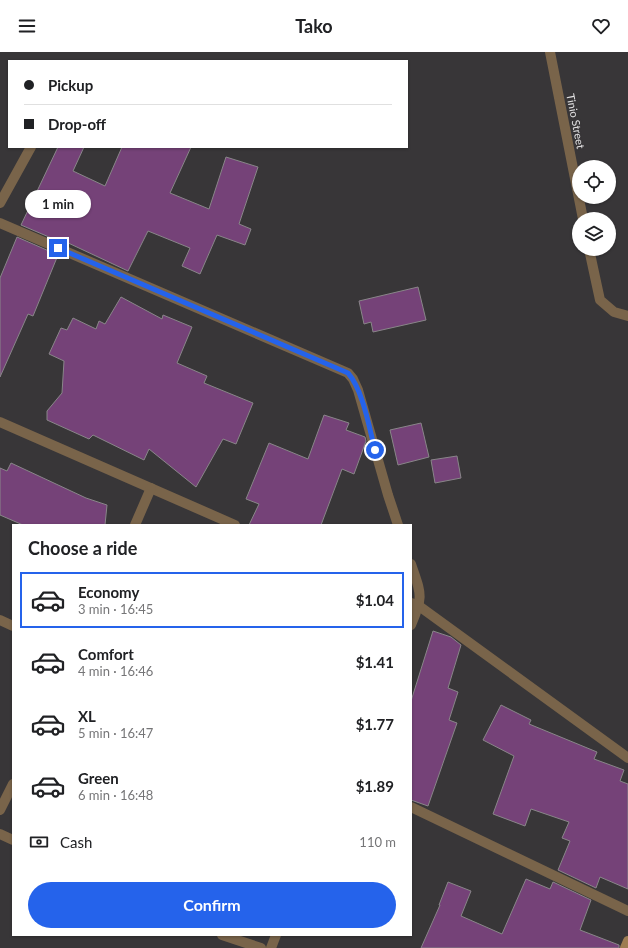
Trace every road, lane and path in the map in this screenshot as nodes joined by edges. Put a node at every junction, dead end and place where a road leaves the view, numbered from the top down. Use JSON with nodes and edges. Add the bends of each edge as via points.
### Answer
{"nodes":[{"id":1,"x":550,"y":52,"type":"edge"},
{"id":2,"x":30,"y":148,"type":"edge"},
{"id":3,"x":0,"y":203,"type":"edge"},
{"id":4,"x":582,"y":212,"type":"edge"},
{"id":5,"x":0,"y":223,"type":"edge"},
{"id":6,"x":591,"y":256,"type":"edge"},
{"id":7,"x":628,"y":316,"type":"edge"},
{"id":8,"x":0,"y":422,"type":"edge"},
{"id":9,"x":151,"y":488,"type":"junction"},
{"id":10,"x":135,"y":524,"type":"edge"},
{"id":11,"x":233,"y":524,"type":"edge"},
{"id":12,"x":398,"y":524,"type":"edge"},
{"id":13,"x":412,"y":567,"type":"edge"},
{"id":14,"x":415,"y":605,"type":"edge"},
{"id":15,"x":0,"y":620,"type":"edge"},
{"id":16,"x":412,"y":620,"type":"edge"},
{"id":17,"x":12,"y":626,"type":"edge"},
{"id":18,"x":628,"y":758,"type":"edge"},
{"id":19,"x":12,"y":786,"type":"edge"},
{"id":20,"x":412,"y":807,"type":"edge"},
{"id":21,"x":0,"y":810,"type":"edge"},
{"id":22,"x":0,"y":834,"type":"edge"},
{"id":23,"x":12,"y":840,"type":"edge"},
{"id":24,"x":628,"y":911,"type":"edge"},
{"id":25,"x":225,"y":936,"type":"edge"},
{"id":26,"x":276,"y":936,"type":"edge"},
{"id":27,"x":628,"y":941,"type":"edge"},
{"id":28,"x":260,"y":948,"type":"edge"},
{"id":29,"x":271,"y":948,"type":"edge"},
{"id":30,"x":625,"y":948,"type":"edge"}],
"edges":[{"from":1,"to":4,"type":"street","name":"Tinio Street"},
{"from":2,"to":3,"type":"street"},
{"from":5,"to":12,"type":"street","via":[[348,373],[358,390]]},
{"from":6,"to":7,"type":"street","via":[[600,300],[614,312]]},
{"from":8,"to":9,"type":"street"},
{"from":9,"to":10,"type":"street"},
{"from":9,"to":11,"type":"street"},
{"from":13,"to":14,"type":"street","via":[[420,591]]},
{"from":14,"to":16,"type":"street"},
{"from":14,"to":18,"type":"street"},
{"from":15,"to":17,"type":"street"},
{"from":19,"to":21,"type":"street"},
{"from":20,"to":24,"type":"street"},
{"from":22,"to":23,"type":"street"},
{"from":25,"to":28,"type":"street"},
{"from":26,"to":29,"type":"street"},
{"from":27,"to":30,"type":"street"}]}
